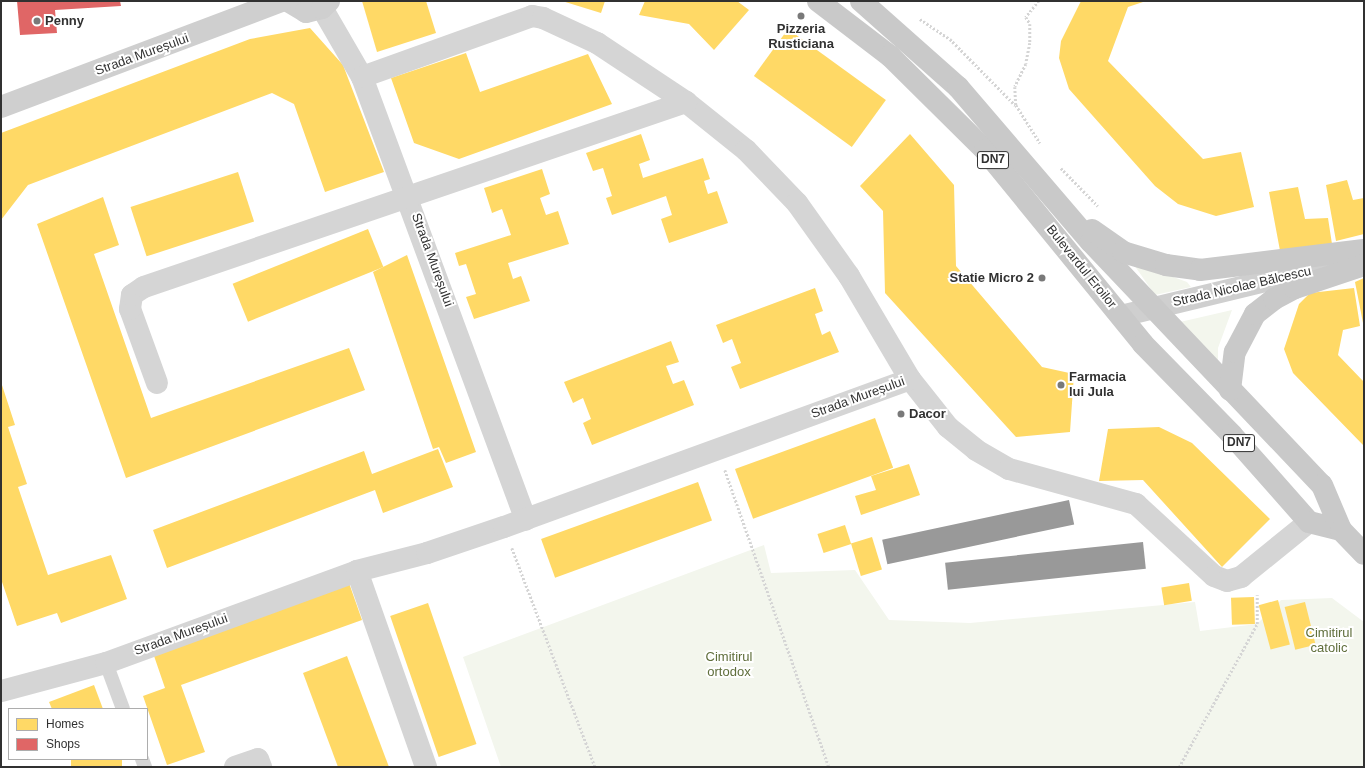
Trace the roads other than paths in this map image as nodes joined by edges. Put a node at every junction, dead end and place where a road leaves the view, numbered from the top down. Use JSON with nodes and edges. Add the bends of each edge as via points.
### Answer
{"nodes":[{"id":1,"x":282,"y":1,"type":"edge"},
{"id":2,"x":288,"y":1,"type":"edge"},
{"id":3,"x":818,"y":1,"type":"edge"},
{"id":4,"x":861,"y":1,"type":"edge"},
{"id":5,"x":325,"y":5,"type":"edge"},
{"id":6,"x":362,"y":77,"type":"junction"},
{"id":7,"x":686,"y":102,"type":"junction"},
{"id":8,"x":1,"y":107,"type":"edge"},
{"id":9,"x":408,"y":195,"type":"junction"},
{"id":10,"x":1055,"y":202,"type":"junction"},
{"id":11,"x":1364,"y":250,"type":"edge"},
{"id":12,"x":1364,"y":258,"type":"edge"},
{"id":13,"x":1364,"y":265,"type":"edge"},
{"id":14,"x":1152,"y":309,"type":"junction"},
{"id":15,"x":1121,"y":316,"type":"junction"},
{"id":16,"x":910,"y":379,"type":"junction"},
{"id":17,"x":157,"y":383,"type":"dead end"},
{"id":18,"x":1230,"y":390,"type":"junction"},
{"id":19,"x":526,"y":520,"type":"junction"},
{"id":20,"x":1309,"y":522,"type":"junction"},
{"id":21,"x":1341,"y":530,"type":"junction"},
{"id":22,"x":1364,"y":554,"type":"edge"},
{"id":23,"x":358,"y":571,"type":"junction"},
{"id":24,"x":106,"y":663,"type":"junction"},
{"id":25,"x":1,"y":691,"type":"edge"},
{"id":26,"x":123,"y":708,"type":"edge"},
{"id":27,"x":235,"y":767,"type":"edge"},
{"id":28,"x":261,"y":767,"type":"edge"},
{"id":29,"x":426,"y":767,"type":"edge"}],
"edges":[{"from":1,"to":8,"type":"street","name":"Strada Mureșului"},
{"from":2,"to":5,"type":"street","via":[[306,12]]},
{"from":3,"to":15,"type":"main road","name":"Bulevardul Eroilor","number":"DN7","via":[[890,56],[974,139]]},
{"from":4,"to":10,"type":"main road","name":"Bulevardul Eroilor","number":"DN7","via":[[958,86],[1004,137]]},
{"from":5,"to":6,"type":"street","name":"Strada Mureșului"},
{"from":6,"to":7,"type":"street","via":[[532,16],[543,18],[597,43]]},
{"from":6,"to":9,"type":"street","name":"Strada Mureșului"},
{"from":7,"to":9,"type":"street"},
{"from":7,"to":16,"type":"street","via":[[746,150],[797,203],[849,276]]},
{"from":9,"to":17,"type":"street","via":[[144,287],[132,295],[130,309]]},
{"from":9,"to":19,"type":"street","name":"Strada Mureșului"},
{"from":10,"to":11,"type":"main road","via":[[1124,252],[1166,265],[1200,270]]},
{"from":10,"to":14,"type":"main road","name":"Bulevardul Eroilor","number":"DN7"},
{"from":12,"to":14,"type":"street","name":"Strada Nicolae Bălcescu"},
{"from":13,"to":18,"type":"main road","via":[[1295,288],[1274,299],[1255,314],[1235,352]]},
{"from":14,"to":15,"type":"street","name":"Strada Nicolae Bălcescu"},
{"from":14,"to":18,"type":"main road","name":"Bulevardul Eroilor","number":"DN7"},
{"from":15,"to":20,"type":"main road","name":"Bulevardul Eroilor","number":"DN7"},
{"from":16,"to":19,"type":"street","name":"Strada Mureșului"},
{"from":16,"to":20,"type":"street","name":"Strada Mureșului","via":[[948,427],[1008,469],[1136,504],[1214,576],[1228,581],[1241,576]]},
{"from":18,"to":21,"type":"main road","name":"Bulevardul Eroilor","number":"DN7","via":[[1322,485]]},
{"from":19,"to":23,"type":"street","name":"Strada Mureșului","via":[[427,554]]},
{"from":20,"to":21,"type":"main road"},
{"from":21,"to":22,"type":"main road","name":"Bulevardul Eroilor","number":"DN7"},
{"from":23,"to":24,"type":"street","name":"Strada Mureșului"},
{"from":23,"to":29,"type":"street"},
{"from":24,"to":25,"type":"street","name":"Strada Mureșului"},
{"from":24,"to":26,"type":"lane"},
{"from":27,"to":28,"type":"street","via":[[258,759]]}]}
